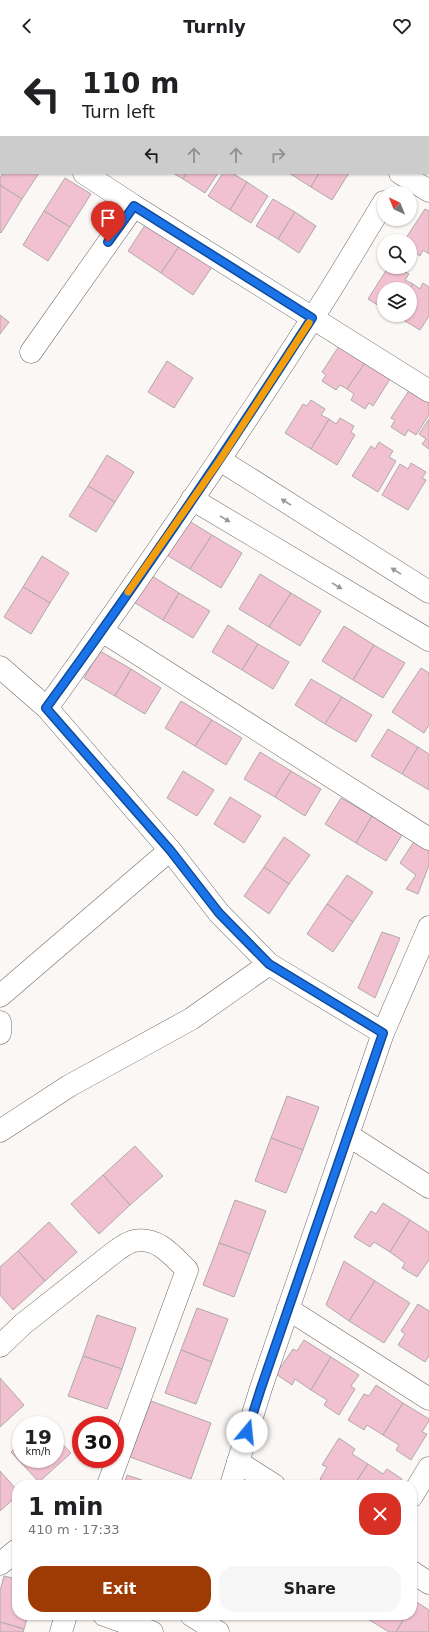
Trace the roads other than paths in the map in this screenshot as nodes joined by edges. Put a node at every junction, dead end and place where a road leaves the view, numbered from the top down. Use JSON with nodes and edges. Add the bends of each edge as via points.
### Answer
{"nodes":[{"id":1,"x":86,"y":174,"type":"edge"},
{"id":2,"x":400,"y":174,"type":"edge"},
{"id":3,"x":403,"y":174,"type":"edge"},
{"id":4,"x":394,"y":186,"type":"edge"},
{"id":5,"x":429,"y":191,"type":"edge"},
{"id":6,"x":134,"y":206,"type":"junction"},
{"id":7,"x":377,"y":213,"type":"edge"},
{"id":8,"x":312,"y":318,"type":"junction"},
{"id":9,"x":31,"y":352,"type":"dead end"},
{"id":10,"x":429,"y":391,"type":"edge"},
{"id":11,"x":220,"y":460,"type":"junction"},
{"id":12,"x":192,"y":499,"type":"junction"},
{"id":13,"x":429,"y":592,"type":"edge"},
{"id":14,"x":102,"y":631,"type":"junction"},
{"id":15,"x":429,"y":640,"type":"edge"},
{"id":16,"x":0,"y":667,"type":"edge"},
{"id":17,"x":46,"y":708,"type":"junction"},
{"id":18,"x":429,"y":840,"type":"edge"},
{"id":19,"x":170,"y":850,"type":"junction"},
{"id":20,"x":429,"y":927,"type":"edge"},
{"id":21,"x":269,"y":964,"type":"junction"},
{"id":22,"x":0,"y":996,"type":"edge"},
{"id":23,"x":0,"y":1022,"type":"edge"},
{"id":24,"x":0,"y":1033,"type":"edge"},
{"id":25,"x":383,"y":1033,"type":"junction"},
{"id":26,"x":0,"y":1131,"type":"edge"},
{"id":27,"x":348,"y":1135,"type":"junction"},
{"id":28,"x":429,"y":1187,"type":"edge"},
{"id":29,"x":288,"y":1309,"type":"junction"},
{"id":30,"x":0,"y":1346,"type":"edge"},
{"id":31,"x":429,"y":1399,"type":"edge"},
{"id":32,"x":238,"y":1462,"type":"junction"},
{"id":33,"x":429,"y":1468,"type":"edge"},
{"id":34,"x":110,"y":1480,"type":"edge"},
{"id":35,"x":233,"y":1480,"type":"edge"},
{"id":36,"x":266,"y":1480,"type":"edge"},
{"id":37,"x":417,"y":1488,"type":"edge"},
{"id":38,"x":12,"y":1554,"type":"edge"},
{"id":39,"x":0,"y":1564,"type":"edge"},
{"id":40,"x":417,"y":1575,"type":"edge"},
{"id":41,"x":429,"y":1583,"type":"edge"},
{"id":42,"x":65,"y":1620,"type":"edge"},
{"id":43,"x":118,"y":1620,"type":"edge"},
{"id":44,"x":190,"y":1620,"type":"edge"},
{"id":45,"x":199,"y":1620,"type":"edge"},
{"id":46,"x":61,"y":1632,"type":"edge"},
{"id":47,"x":152,"y":1632,"type":"edge"},
{"id":48,"x":186,"y":1632,"type":"edge"},
{"id":49,"x":218,"y":1632,"type":"edge"}],
"edges":[{"from":1,"to":6,"type":"street"},
{"from":2,"to":4,"type":"street"},
{"from":3,"to":5,"type":"street"},
{"from":6,"to":8,"type":"street"},
{"from":6,"to":9,"type":"street"},
{"from":7,"to":8,"type":"street"},
{"from":8,"to":10,"type":"street"},
{"from":8,"to":11,"type":"street"},
{"from":11,"to":12,"type":"street"},
{"from":13,"to":11,"type":"street","one_way":true},
{"from":12,"to":14,"type":"street"},
{"from":12,"to":15,"type":"street","one_way":true},
{"from":14,"to":17,"type":"street"},
{"from":14,"to":18,"type":"street"},
{"from":16,"to":17,"type":"street"},
{"from":17,"to":19,"type":"street"},
{"from":19,"to":21,"type":"street","via":[[219,913]]},
{"from":19,"to":22,"type":"street"},
{"from":20,"to":25,"type":"street"},
{"from":21,"to":25,"type":"street"},
{"from":21,"to":26,"type":"street","via":[[191,1019],[69,1086]]},
{"from":23,"to":24,"type":"street"},
{"from":25,"to":27,"type":"street"},
{"from":27,"to":28,"type":"street"},
{"from":27,"to":29,"type":"street"},
{"from":29,"to":31,"type":"street"},
{"from":29,"to":32,"type":"street"},
{"from":30,"to":34,"type":"street","via":[[23,1324],[116,1250],[133,1241],[153,1241],[169,1252],[187,1270]]},
{"from":32,"to":35,"type":"street"},
{"from":32,"to":36,"type":"street"},
{"from":33,"to":37,"type":"street"},
{"from":38,"to":39,"type":"street"},
{"from":40,"to":41,"type":"street"},
{"from":42,"to":46,"type":"street"},
{"from":43,"to":47,"type":"street"},
{"from":44,"to":48,"type":"street"},
{"from":45,"to":49,"type":"street"}]}
